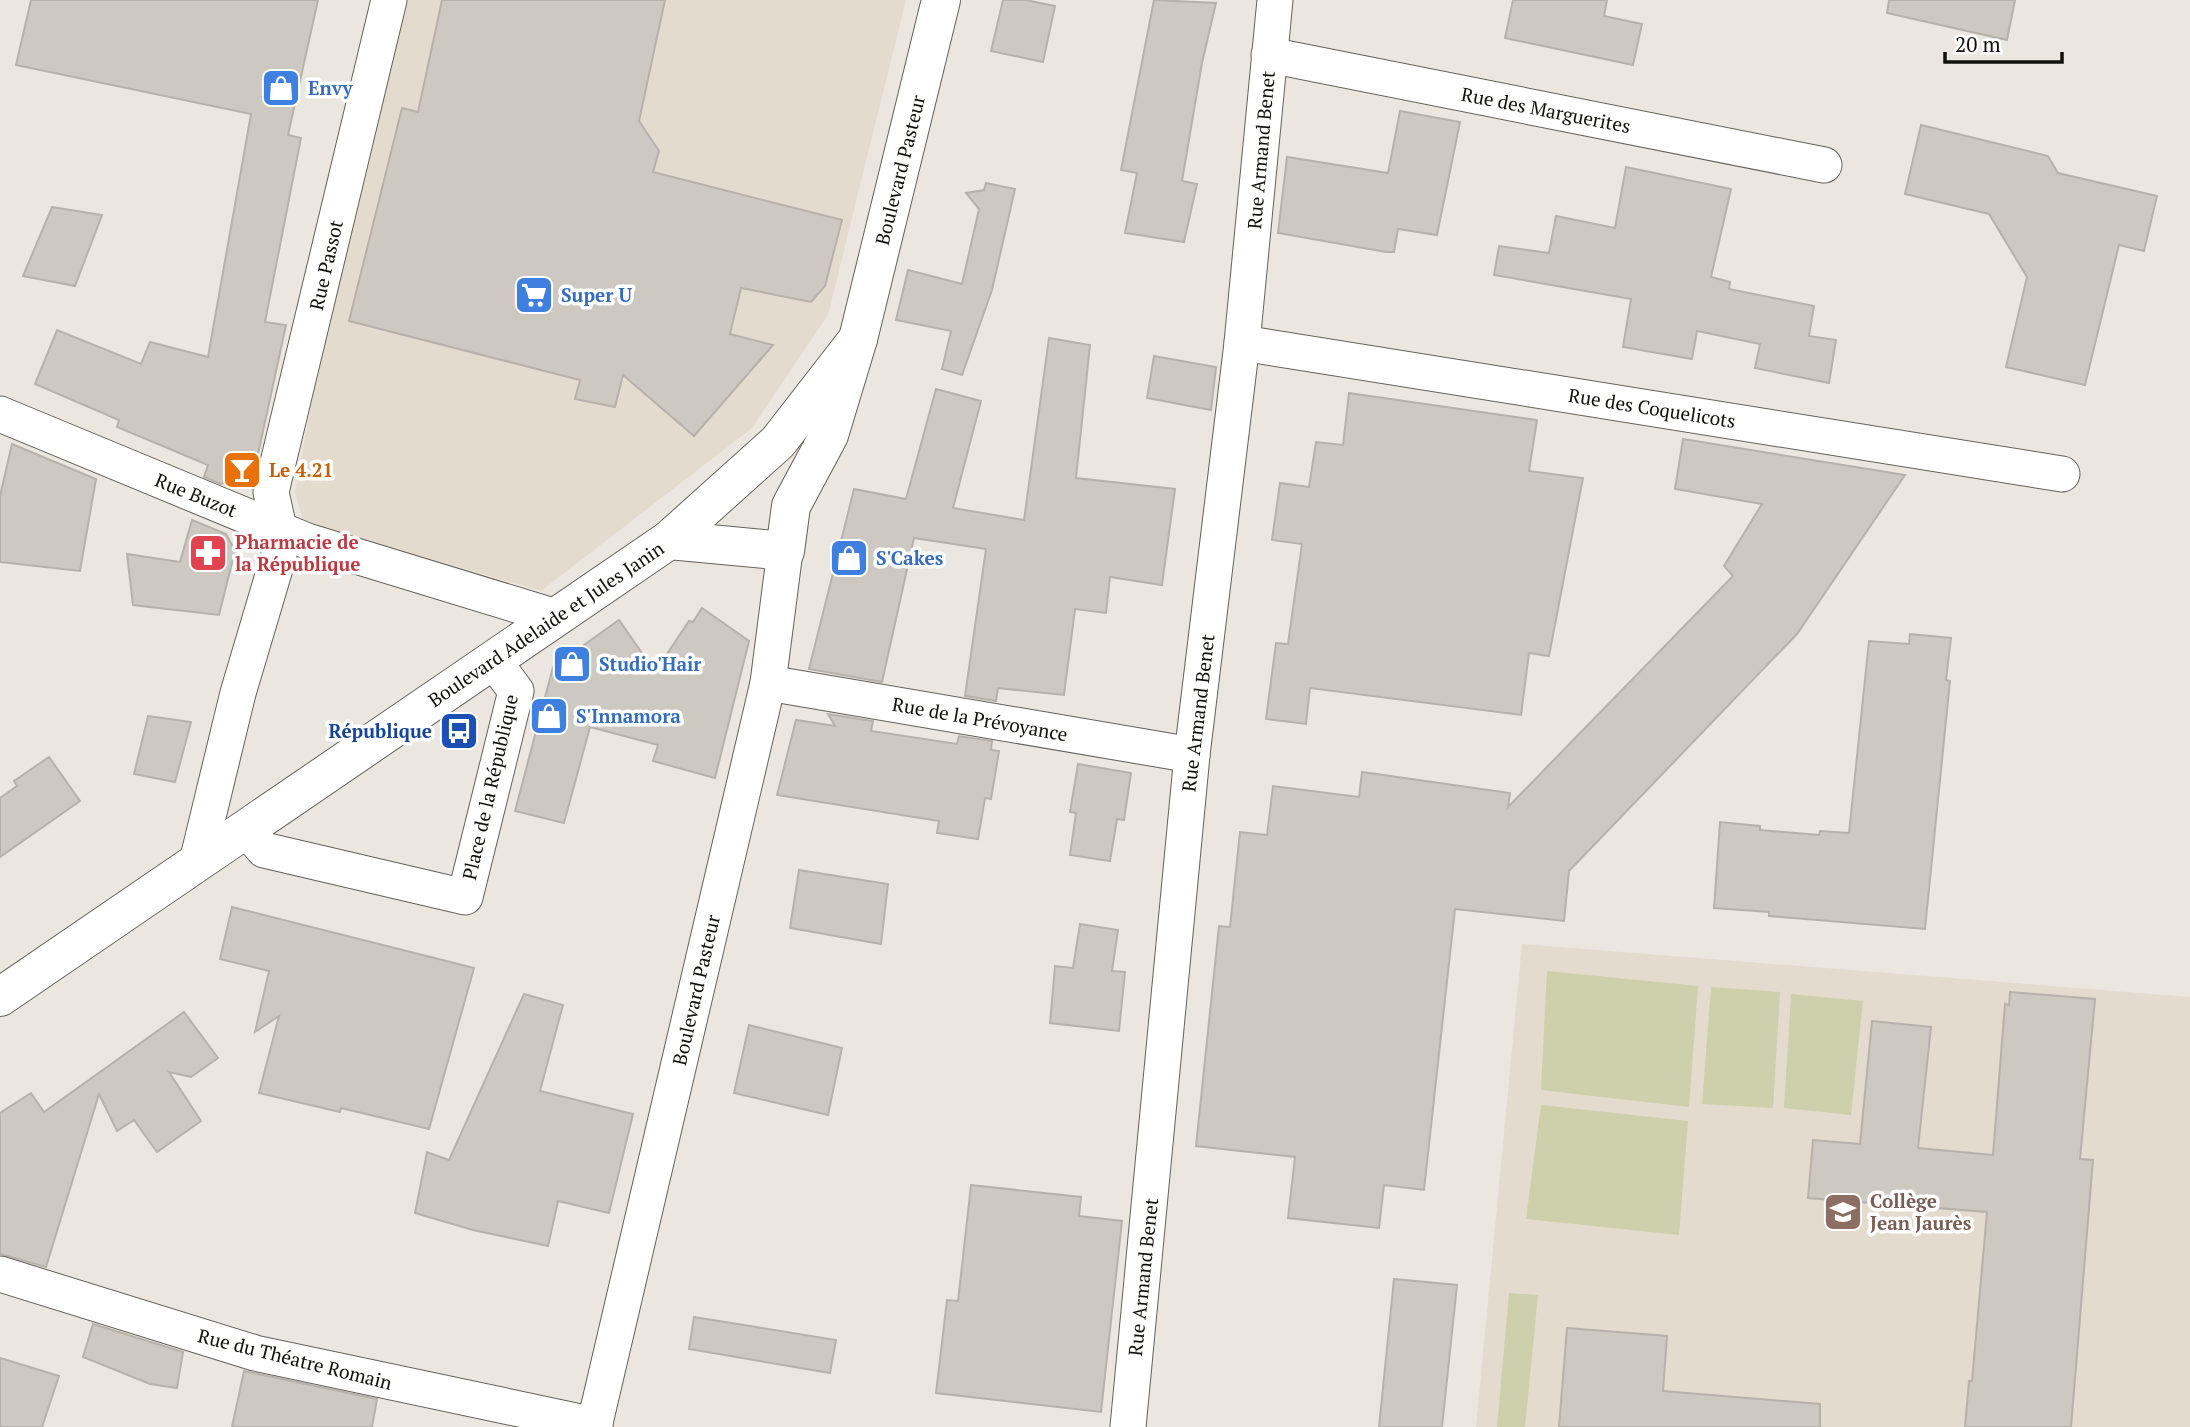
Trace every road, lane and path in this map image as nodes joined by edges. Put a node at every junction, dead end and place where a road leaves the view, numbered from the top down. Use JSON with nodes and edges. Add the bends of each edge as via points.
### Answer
{"nodes":[{"id":1,"x":389,"y":0,"type":"edge"},
{"id":2,"x":941,"y":0,"type":"edge"},
{"id":3,"x":1275,"y":0,"type":"edge"},
{"id":4,"x":1269,"y":55,"type":"junction"},
{"id":5,"x":1824,"y":165,"type":"dead end"},
{"id":6,"x":858,"y":339,"type":"junction"},
{"id":7,"x":1242,"y":342,"type":"junction"},
{"id":8,"x":0,"y":414,"type":"edge"},
{"id":9,"x":2062,"y":474,"type":"dead end"},
{"id":10,"x":279,"y":529,"type":"junction"},
{"id":11,"x":669,"y":540,"type":"junction"},
{"id":12,"x":785,"y":551,"type":"junction"},
{"id":13,"x":556,"y":617,"type":"junction"},
{"id":14,"x":493,"y":660,"type":"junction"},
{"id":15,"x":768,"y":683,"type":"junction"},
{"id":16,"x":1192,"y":755,"type":"junction"},
{"id":17,"x":246,"y":829,"type":"junction"},
{"id":18,"x":197,"y":862,"type":"junction"},
{"id":19,"x":0,"y":997,"type":"edge"},
{"id":20,"x":0,"y":1274,"type":"edge"},
{"id":21,"x":594,"y":1426,"type":"edge"},
{"id":22,"x":1128,"y":1427,"type":"edge"}],
"edges":[{"from":1,"to":10,"type":"street","name":"Rue Passot","via":[[271,492]]},
{"from":2,"to":6,"type":"street","name":"Boulevard Pasteur"},
{"from":3,"to":4,"type":"street","name":"Rue Armand Benet"},
{"from":4,"to":5,"type":"street","name":"Rue des Marguerites"},
{"from":4,"to":7,"type":"street","name":"Rue Armand Benet"},
{"from":6,"to":11,"type":"street","via":[[778,442]]},
{"from":6,"to":12,"type":"street","via":[[829,435],[792,506]]},
{"from":7,"to":9,"type":"street","name":"Rue des Coquelicots"},
{"from":7,"to":16,"type":"street","name":"Rue Armand Benet"},
{"from":8,"to":10,"type":"street","name":"Rue Buzot"},
{"from":10,"to":13,"type":"street","name":"Rue Buzot"},
{"from":10,"to":18,"type":"street","via":[[279,555],[237,693]]},
{"from":11,"to":12,"type":"street","name":"Boulevard Adelaide et Jules Janin"},
{"from":11,"to":13,"type":"street","name":"Boulevard Adelaide et Jules Janin"},
{"from":12,"to":15,"type":"street","name":"Boulevard Pasteur"},
{"from":13,"to":14,"type":"street","name":"Boulevard Adelaide et Jules Janin"},
{"from":14,"to":17,"type":"street","name":"Boulevard Adelaide et Jules Janin"},
{"from":14,"to":17,"type":"street","name":"Place de la République","via":[[516,691],[465,897],[264,850]]},
{"from":15,"to":16,"type":"street","name":"Rue de la Prévoyance"},
{"from":15,"to":21,"type":"street","name":"Boulevard Pasteur"},
{"from":16,"to":22,"type":"street","name":"Rue Armand Benet"},
{"from":17,"to":18,"type":"street","name":"Boulevard Adelaide et Jules Janin"},
{"from":18,"to":19,"type":"street","name":"Boulevard Adelaide et Jules Janin"},
{"from":20,"to":21,"type":"street","name":"Rue du Théatre Romain","via":[[255,1353]]}]}
